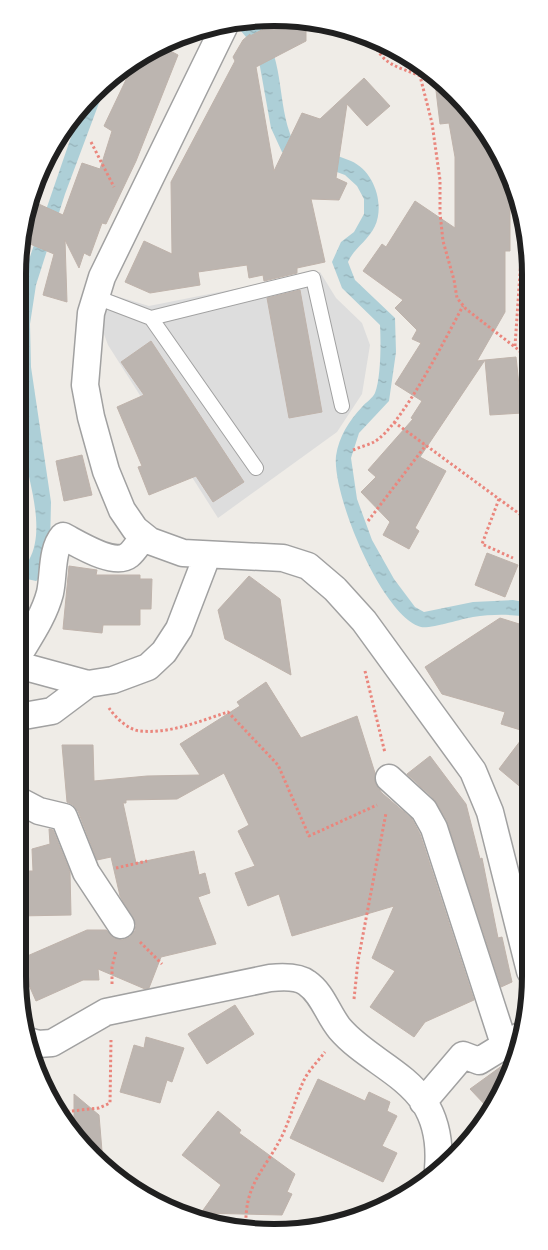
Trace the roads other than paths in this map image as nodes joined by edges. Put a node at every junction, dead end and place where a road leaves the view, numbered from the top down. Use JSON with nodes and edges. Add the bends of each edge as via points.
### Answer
{"nodes":[{"id":1,"x":222,"y":32,"type":"edge"},
{"id":2,"x":96,"y":297,"type":"junction"},
{"id":3,"x":151,"y":318,"type":"junction"},
{"id":4,"x":342,"y":406,"type":"dead end"},
{"id":5,"x":256,"y":468,"type":"dead end"},
{"id":6,"x":144,"y":537,"type":"junction"},
{"id":7,"x":207,"y":556,"type":"junction"},
{"id":8,"x":26,"y":642,"type":"edge"},
{"id":9,"x":26,"y":667,"type":"edge"},
{"id":10,"x":91,"y":684,"type":"junction"},
{"id":11,"x":26,"y":716,"type":"edge"},
{"id":12,"x":389,"y":789,"type":"road end"},
{"id":13,"x":26,"y":804,"type":"edge"},
{"id":14,"x":122,"y":925,"type":"dead end"},
{"id":15,"x":522,"y":938,"type":"edge"},
{"id":16,"x":512,"y":1040,"type":"edge"},
{"id":17,"x":36,"y":1043,"type":"edge"},
{"id":18,"x":424,"y":1102,"type":"junction"},
{"id":19,"x":439,"y":1161,"type":"edge"}],
"edges":[{"from":1,"to":2,"type":"street","via":[[102,278]]},
{"from":2,"to":3,"type":"lane"},
{"from":2,"to":6,"type":"street","via":[[91,313],[85,386],[91,417],[106,471],[122,510]]},
{"from":3,"to":4,"type":"lane","via":[[313,278]]},
{"from":3,"to":5,"type":"lane"},
{"from":6,"to":7,"type":"street","via":[[183,553]]},
{"from":6,"to":8,"type":"street","via":[[128,556],[116,558],[102,555],[63,536],[56,544],[50,593],[44,611]]},
{"from":7,"to":10,"type":"street","via":[[190,605],[164,652],[148,667],[114,680]]},
{"from":7,"to":15,"type":"street","via":[[283,558],[308,566],[335,589],[364,621],[473,771],[490,812]]},
{"from":9,"to":10,"type":"street"},
{"from":10,"to":11,"type":"street","via":[[52,711]]},
{"from":12,"to":16,"type":"street","via":[[424,810],[434,828]]},
{"from":13,"to":14,"type":"street","via":[[64,817],[86,872]]},
{"from":16,"to":18,"type":"street","via":[[479,1061],[463,1055]]},
{"from":17,"to":18,"type":"street","via":[[52,1043],[106,1012],[283,977],[305,981],[312,987],[340,1029],[413,1089]]},
{"from":18,"to":19,"type":"street","via":[[433,1118]]}]}
